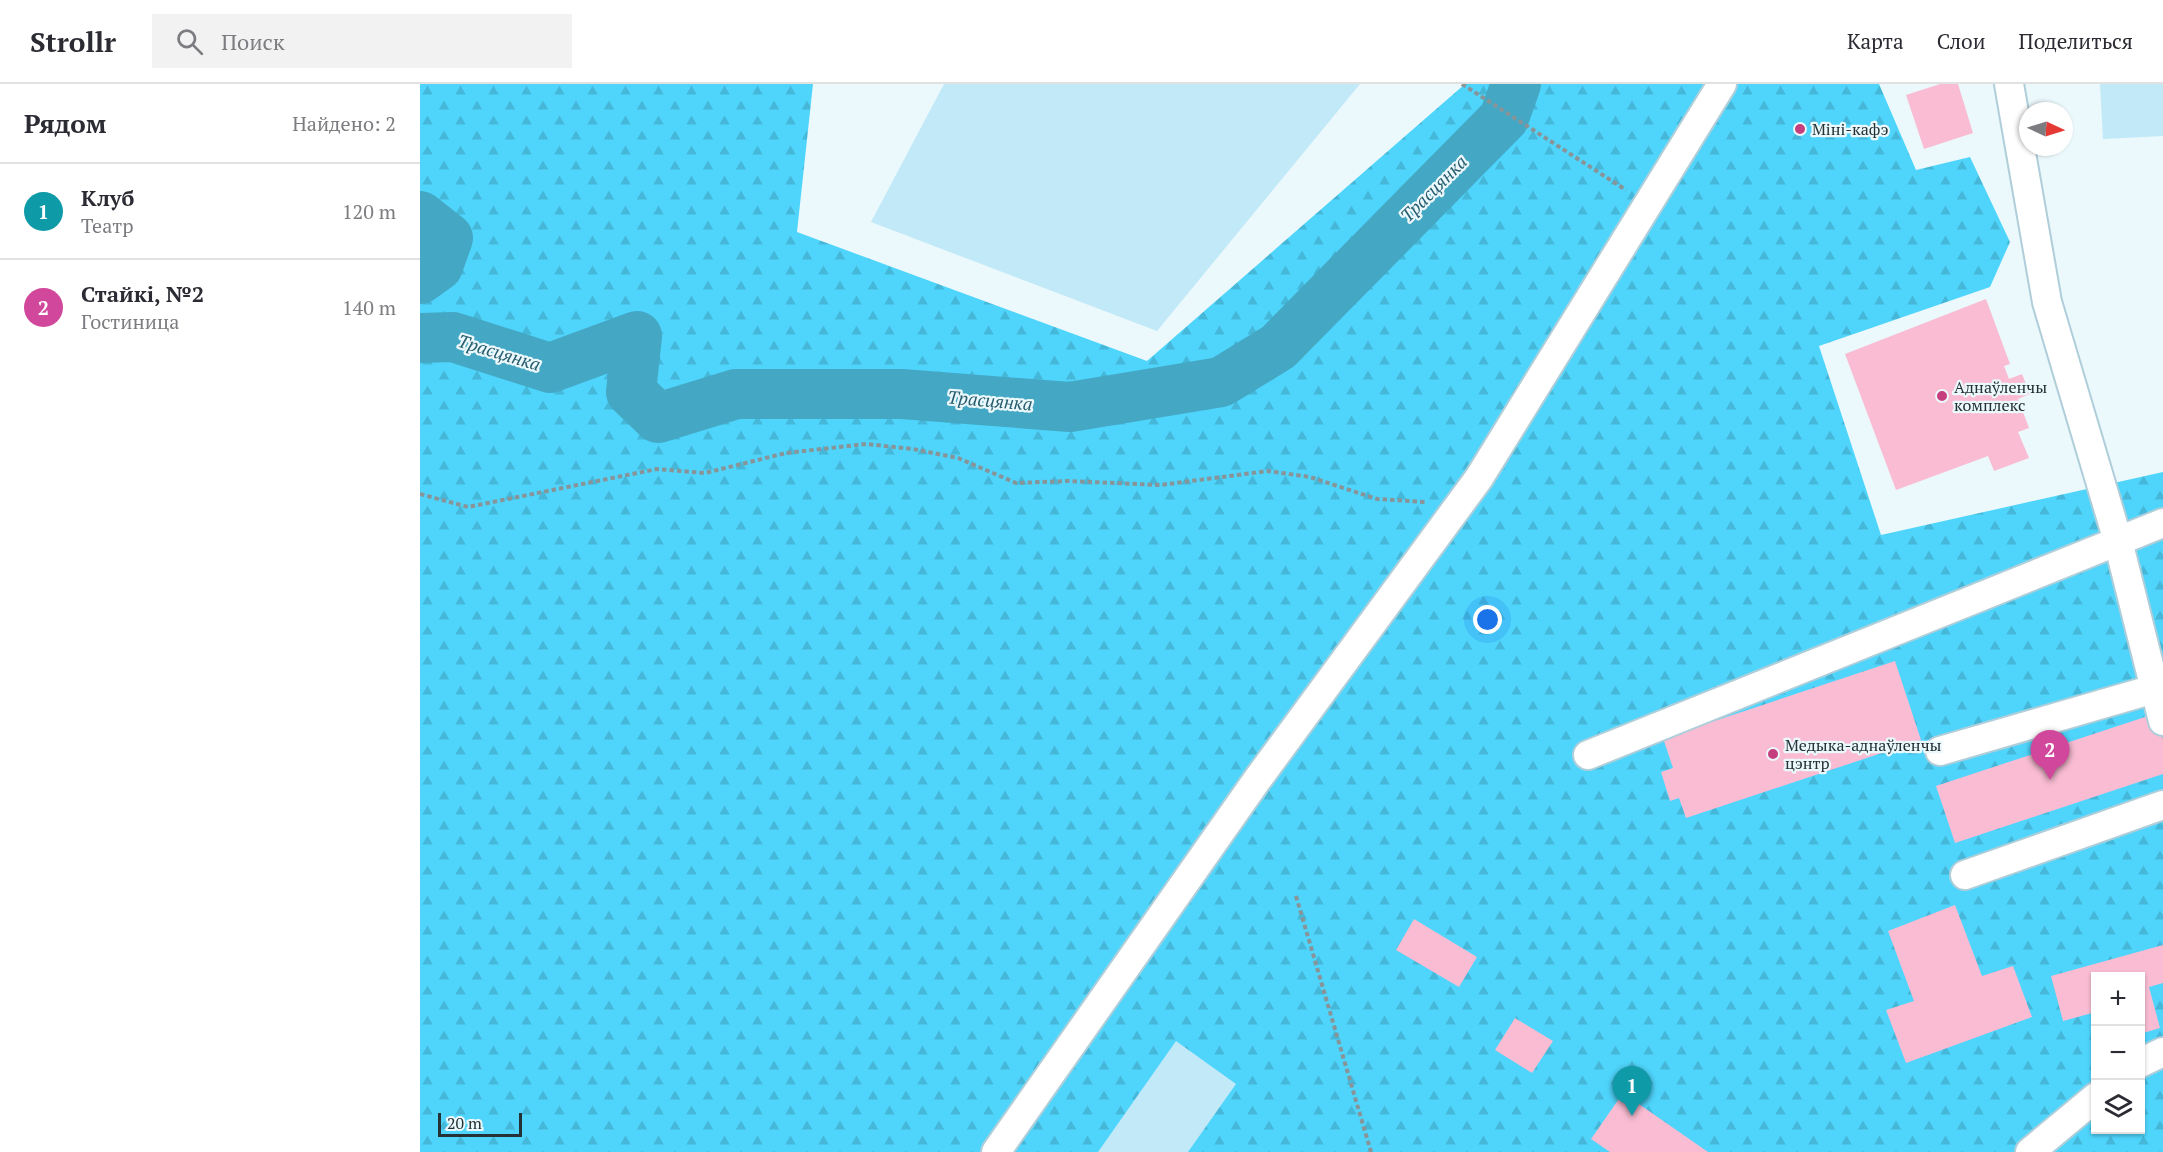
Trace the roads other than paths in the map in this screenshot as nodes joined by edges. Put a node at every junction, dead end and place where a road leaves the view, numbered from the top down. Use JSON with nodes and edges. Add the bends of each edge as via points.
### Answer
{"nodes":[{"id":1,"x":1722,"y":84,"type":"edge"},
{"id":2,"x":2009,"y":84,"type":"edge"},
{"id":3,"x":2163,"y":523,"type":"edge"},
{"id":4,"x":2118,"y":541,"type":"junction"},
{"id":5,"x":2154,"y":689,"type":"junction"},
{"id":6,"x":2163,"y":721,"type":"edge"},
{"id":7,"x":1940,"y":751,"type":"dead end"},
{"id":8,"x":1588,"y":755,"type":"dead end"},
{"id":9,"x":2163,"y":805,"type":"edge"},
{"id":10,"x":1965,"y":875,"type":"dead end"},
{"id":11,"x":2163,"y":1052,"type":"edge"},
{"id":12,"x":2145,"y":1061,"type":"edge"},
{"id":13,"x":2091,"y":1101,"type":"edge"},
{"id":14,"x":996,"y":1152,"type":"edge"},
{"id":15,"x":2030,"y":1152,"type":"edge"}],
"edges":[{"from":1,"to":14,"type":"street","via":[[1479,478],[1257,780]]},
{"from":2,"to":4,"type":"street","via":[[2047,302]]},
{"from":3,"to":4,"type":"street"},
{"from":4,"to":5,"type":"street"},
{"from":4,"to":8,"type":"street"},
{"from":5,"to":6,"type":"street"},
{"from":5,"to":7,"type":"street"},
{"from":9,"to":10,"type":"street"},
{"from":11,"to":12,"type":"street"},
{"from":13,"to":15,"type":"street"}]}
